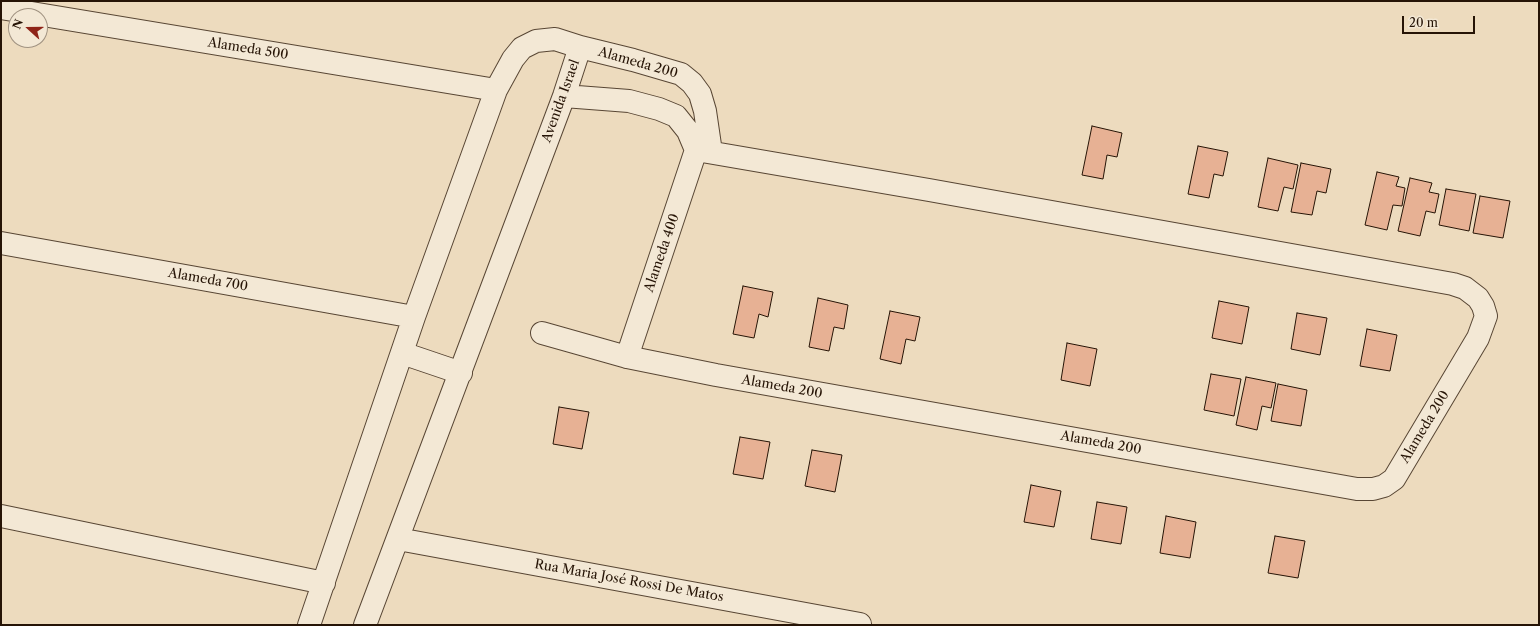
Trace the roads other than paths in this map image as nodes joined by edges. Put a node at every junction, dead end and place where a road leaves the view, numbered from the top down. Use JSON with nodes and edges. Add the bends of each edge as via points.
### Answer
{"nodes":[{"id":1,"x":1,"y":8,"type":"edge"},
{"id":2,"x":580,"y":47,"type":"junction"},
{"id":3,"x":496,"y":90,"type":"junction"},
{"id":4,"x":564,"y":96,"type":"junction"},
{"id":5,"x":703,"y":151,"type":"junction"},
{"id":6,"x":1,"y":243,"type":"edge"},
{"id":7,"x":414,"y":317,"type":"junction"},
{"id":8,"x":542,"y":332,"type":"dead end"},
{"id":9,"x":402,"y":353,"type":"junction"},
{"id":10,"x":627,"y":357,"type":"junction"},
{"id":11,"x":461,"y":372,"type":"junction"},
{"id":12,"x":1,"y":516,"type":"edge"},
{"id":13,"x":398,"y":539,"type":"junction"},
{"id":14,"x":324,"y":583,"type":"junction"},
{"id":15,"x":860,"y":624,"type":"dead end"},
{"id":16,"x":309,"y":625,"type":"edge"},
{"id":17,"x":365,"y":625,"type":"edge"}],
"edges":[{"from":1,"to":3,"type":"street","name":"Alameda 500"},
{"from":2,"to":3,"type":"street","name":"Avenida Israel","via":[[555,39],[536,41],[522,48]]},
{"from":2,"to":4,"type":"street","name":"Avenida Israel"},
{"from":2,"to":5,"type":"street","name":"Alameda 200","via":[[681,74],[692,82],[700,94],[704,110]]},
{"from":3,"to":7,"type":"street","name":"Avenida Israel"},
{"from":4,"to":5,"type":"street","via":[[630,101],[659,109],[676,116]]},
{"from":4,"to":11,"type":"street","name":"Avenida Israel"},
{"from":5,"to":10,"type":"street","name":"Alameda 400"},
{"from":5,"to":10,"type":"street","name":"Alameda 200","via":[[1453,284],[1465,288],[1478,298],[1486,316],[1478,338],[1394,479],[1384,486],[1373,489],[1357,489]]},
{"from":6,"to":7,"type":"street","name":"Alameda 700"},
{"from":7,"to":9,"type":"street","name":"Avenida Israel"},
{"from":8,"to":10,"type":"street","name":"Alameda 200"},
{"from":9,"to":11,"type":"street"},
{"from":9,"to":14,"type":"street","name":"Avenida Israel"},
{"from":11,"to":13,"type":"street","name":"Avenida Israel"},
{"from":12,"to":14,"type":"street"},
{"from":13,"to":15,"type":"street","name":"Rua Maria José Rossi De Matos"},
{"from":13,"to":17,"type":"street","name":"Avenida Israel"},
{"from":14,"to":16,"type":"street","name":"Avenida Israel"}]}
